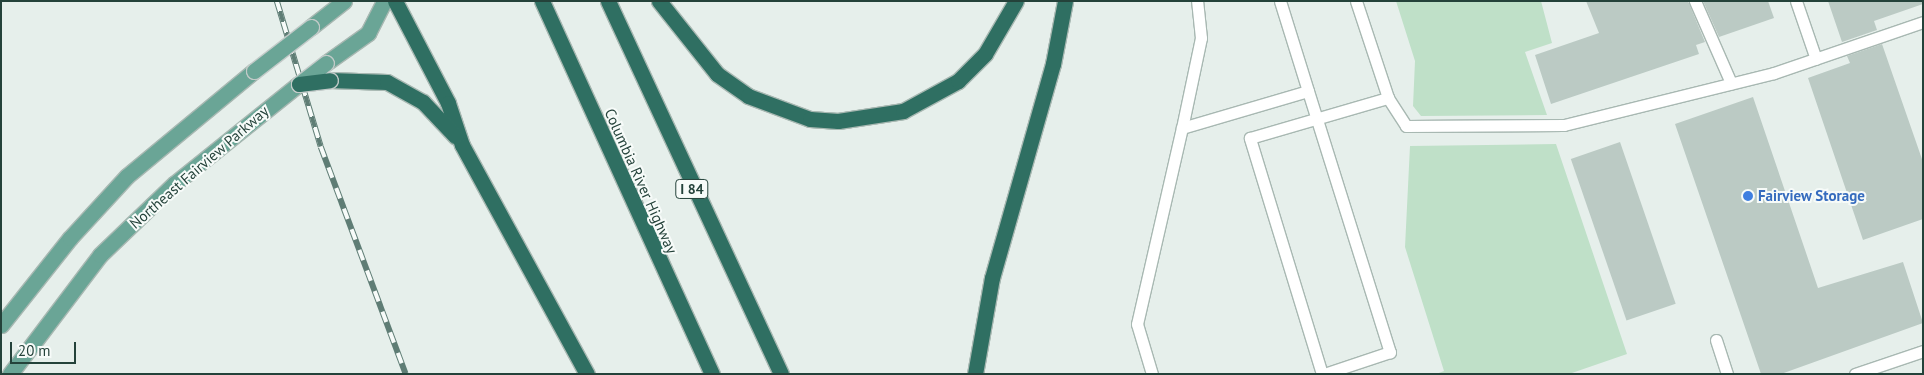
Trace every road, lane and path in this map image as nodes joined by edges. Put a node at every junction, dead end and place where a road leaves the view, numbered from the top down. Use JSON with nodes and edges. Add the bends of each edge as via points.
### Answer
{"nodes":[{"id":1,"x":344,"y":1,"type":"edge"},
{"id":2,"x":384,"y":1,"type":"edge"},
{"id":3,"x":395,"y":1,"type":"edge"},
{"id":4,"x":542,"y":1,"type":"edge"},
{"id":5,"x":608,"y":1,"type":"edge"},
{"id":6,"x":659,"y":1,"type":"edge"},
{"id":7,"x":1016,"y":1,"type":"edge"},
{"id":8,"x":1065,"y":1,"type":"edge"},
{"id":9,"x":1197,"y":1,"type":"edge"},
{"id":10,"x":1280,"y":1,"type":"edge"},
{"id":11,"x":1356,"y":1,"type":"edge"},
{"id":12,"x":1695,"y":1,"type":"edge"},
{"id":13,"x":1796,"y":1,"type":"edge"},
{"id":14,"x":1923,"y":22,"type":"edge"},
{"id":15,"x":1816,"y":59,"type":"junction"},
{"id":16,"x":1731,"y":83,"type":"junction"},
{"id":17,"x":299,"y":84,"type":"junction"},
{"id":18,"x":1308,"y":90,"type":"junction"},
{"id":19,"x":1388,"y":98,"type":"junction"},
{"id":20,"x":1318,"y":118,"type":"junction"},
{"id":21,"x":1182,"y":128,"type":"junction"},
{"id":22,"x":462,"y":145,"type":"junction"},
{"id":23,"x":1,"y":325,"type":"edge"},
{"id":24,"x":1716,"y":340,"type":"dead end"},
{"id":25,"x":1923,"y":351,"type":"edge"},
{"id":26,"x":10,"y":374,"type":"edge"},
{"id":27,"x":587,"y":374,"type":"edge"},
{"id":28,"x":712,"y":374,"type":"edge"},
{"id":29,"x":781,"y":374,"type":"edge"},
{"id":30,"x":975,"y":374,"type":"edge"},
{"id":31,"x":1152,"y":374,"type":"edge"},
{"id":32,"x":1323,"y":374,"type":"edge"},
{"id":33,"x":1727,"y":374,"type":"edge"},
{"id":34,"x":1855,"y":374,"type":"edge"}],
"edges":[{"from":1,"to":23,"type":"main road","bridge":true,"via":[[127,176],[70,238]]},
{"from":2,"to":17,"type":"main road","name":"Northeast Fairview Parkway","bridge":true,"via":[[368,33]]},
{"from":3,"to":22,"type":"highway","via":[[448,104]]},
{"from":4,"to":28,"type":"highway","name":"Columbia River Highway"},
{"from":5,"to":29,"type":"highway","number":"I 84"},
{"from":6,"to":7,"type":"highway","via":[[717,74],[748,96],[810,119],[838,121],[903,111],[958,81],[985,54]]},
{"from":8,"to":30,"type":"highway","via":[[1053,64],[992,278]]},
{"from":9,"to":21,"type":"lane","via":[[1201,38]]},
{"from":10,"to":18,"type":"lane"},
{"from":11,"to":19,"type":"lane"},
{"from":12,"to":16,"type":"lane"},
{"from":13,"to":15,"type":"lane"},
{"from":14,"to":15,"type":"lane"},
{"from":15,"to":16,"type":"lane"},
{"from":16,"to":19,"type":"lane","via":[[1564,125],[1406,126]]},
{"from":17,"to":22,"type":"highway","bridge":true,"via":[[330,80],[388,82],[423,102]]},
{"from":17,"to":26,"type":"main road","name":"Northeast Fairview Parkway","via":[[174,184],[100,255]]},
{"from":18,"to":20,"type":"lane"},
{"from":18,"to":21,"type":"lane"},
{"from":19,"to":20,"type":"lane"},
{"from":20,"to":32,"type":"lane","via":[[1390,352]]},
{"from":20,"to":32,"type":"lane","via":[[1250,138]]},
{"from":21,"to":31,"type":"lane","via":[[1137,324]]},
{"from":22,"to":27,"type":"highway"},
{"from":24,"to":33,"type":"lane"},
{"from":25,"to":34,"type":"lane"}]}
